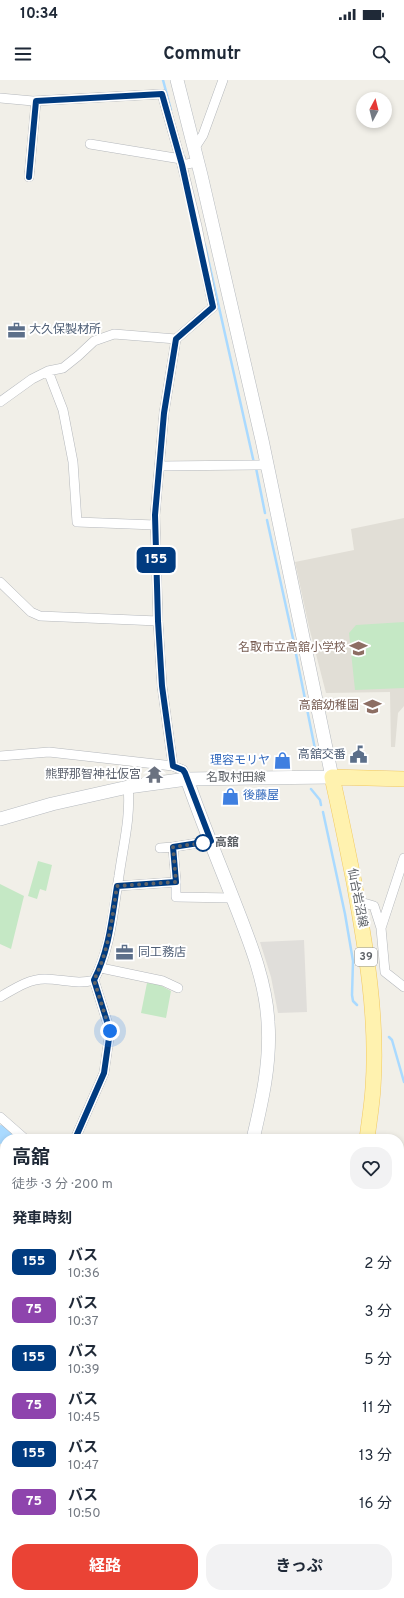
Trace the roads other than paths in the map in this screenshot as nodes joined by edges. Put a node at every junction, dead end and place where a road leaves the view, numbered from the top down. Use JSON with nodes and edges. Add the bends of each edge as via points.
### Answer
{"nodes":[{"id":1,"x":177,"y":80,"type":"edge"},
{"id":2,"x":223,"y":80,"type":"edge"},
{"id":3,"x":0,"y":98,"type":"edge"},
{"id":4,"x":36,"y":105,"type":"junction"},
{"id":5,"x":90,"y":144,"type":"dead end"},
{"id":6,"x":188,"y":160,"type":"junction"},
{"id":7,"x":29,"y":177,"type":"dead end"},
{"id":8,"x":176,"y":339,"type":"junction"},
{"id":9,"x":48,"y":371,"type":"junction"},
{"id":10,"x":0,"y":402,"type":"edge"},
{"id":11,"x":267,"y":465,"type":"junction"},
{"id":12,"x":159,"y":466,"type":"junction"},
{"id":13,"x":155,"y":525,"type":"junction"},
{"id":14,"x":0,"y":582,"type":"edge"},
{"id":15,"x":158,"y":621,"type":"junction"},
{"id":16,"x":0,"y":756,"type":"edge"},
{"id":17,"x":173,"y":766,"type":"junction"},
{"id":18,"x":332,"y":777,"type":"junction"},
{"id":19,"x":187,"y":779,"type":"junction"},
{"id":20,"x":404,"y":779,"type":"edge"},
{"id":21,"x":128,"y":787,"type":"junction"},
{"id":22,"x":0,"y":819,"type":"edge"},
{"id":23,"x":211,"y":841,"type":"junction"},
{"id":24,"x":173,"y":847,"type":"junction"},
{"id":25,"x":160,"y":848,"type":"dead end"},
{"id":26,"x":404,"y":858,"type":"edge"},
{"id":27,"x":176,"y":882,"type":"junction"},
{"id":28,"x":117,"y":886,"type":"junction"},
{"id":29,"x":233,"y":898,"type":"junction"},
{"id":30,"x":357,"y":901,"type":"junction"},
{"id":31,"x":381,"y":928,"type":"junction"},
{"id":32,"x":100,"y":968,"type":"junction"},
{"id":33,"x":94,"y":980,"type":"junction"},
{"id":34,"x":404,"y":987,"type":"edge"},
{"id":35,"x":178,"y":988,"type":"dead end"},
{"id":36,"x":0,"y":997,"type":"edge"},
{"id":37,"x":0,"y":1117,"type":"edge"},
{"id":38,"x":19,"y":1134,"type":"edge"},
{"id":39,"x":77,"y":1134,"type":"edge"},
{"id":40,"x":254,"y":1134,"type":"edge"},
{"id":41,"x":368,"y":1134,"type":"edge"}],
"edges":[{"from":1,"to":6,"type":"street"},
{"from":2,"to":6,"type":"street","via":[[203,135]]},
{"from":3,"to":4,"type":"street"},
{"from":4,"to":6,"type":"street","via":[[162,94]]},
{"from":4,"to":7,"type":"street"},
{"from":5,"to":6,"type":"street"},
{"from":6,"to":8,"type":"street","via":[[213,307]]},
{"from":6,"to":11,"type":"street"},
{"from":8,"to":9,"type":"street","via":[[114,334],[94,341],[63,368]]},
{"from":8,"to":12,"type":"street","via":[[164,413]]},
{"from":9,"to":10,"type":"street"},
{"from":9,"to":13,"type":"street","via":[[63,410],[73,462],[77,522]]},
{"from":11,"to":12,"type":"street"},
{"from":11,"to":18,"type":"street"},
{"from":12,"to":13,"type":"street"},
{"from":13,"to":15,"type":"street"},
{"from":14,"to":15,"type":"street","via":[[31,612],[40,616]]},
{"from":15,"to":17,"type":"street","via":[[162,686]]},
{"from":16,"to":17,"type":"street","via":[[49,752]]},
{"from":17,"to":19,"type":"street","via":[[183,770]]},
{"from":18,"to":19,"type":"street","name":"名取村田線"},
{"from":18,"to":20,"type":"main road"},
{"from":18,"to":30,"type":"main road","name":"仙台岩沼線","number":"39"},
{"from":19,"to":21,"type":"street","name":"名取村田線"},
{"from":19,"to":23,"type":"street"},
{"from":21,"to":22,"type":"street","name":"名取村田線"},
{"from":21,"to":28,"type":"street","via":[[129,811]]},
{"from":23,"to":24,"type":"street"},
{"from":23,"to":29,"type":"street"},
{"from":24,"to":25,"type":"street"},
{"from":24,"to":27,"type":"street"},
{"from":26,"to":31,"type":"street"},
{"from":27,"to":28,"type":"street"},
{"from":27,"to":29,"type":"street","via":[[176,897]]},
{"from":28,"to":32,"type":"street","via":[[104,961]]},
{"from":29,"to":40,"type":"street","via":[[254,957],[268,1021],[269,1039],[264,1090]]},
{"from":30,"to":31,"type":"street","via":[[374,906]]},
{"from":30,"to":41,"type":"main road","name":"仙台岩沼線","number":"39","via":[[364,940],[373,1031],[373,1087]]},
{"from":31,"to":34,"type":"street","via":[[385,972]]},
{"from":32,"to":33,"type":"street"},
{"from":32,"to":35,"type":"street","via":[[162,980]]},
{"from":33,"to":36,"type":"street","via":[[32,980]]},
{"from":33,"to":39,"type":"street","via":[[110,1031],[104,1073]]},
{"from":37,"to":38,"type":"street"}]}
